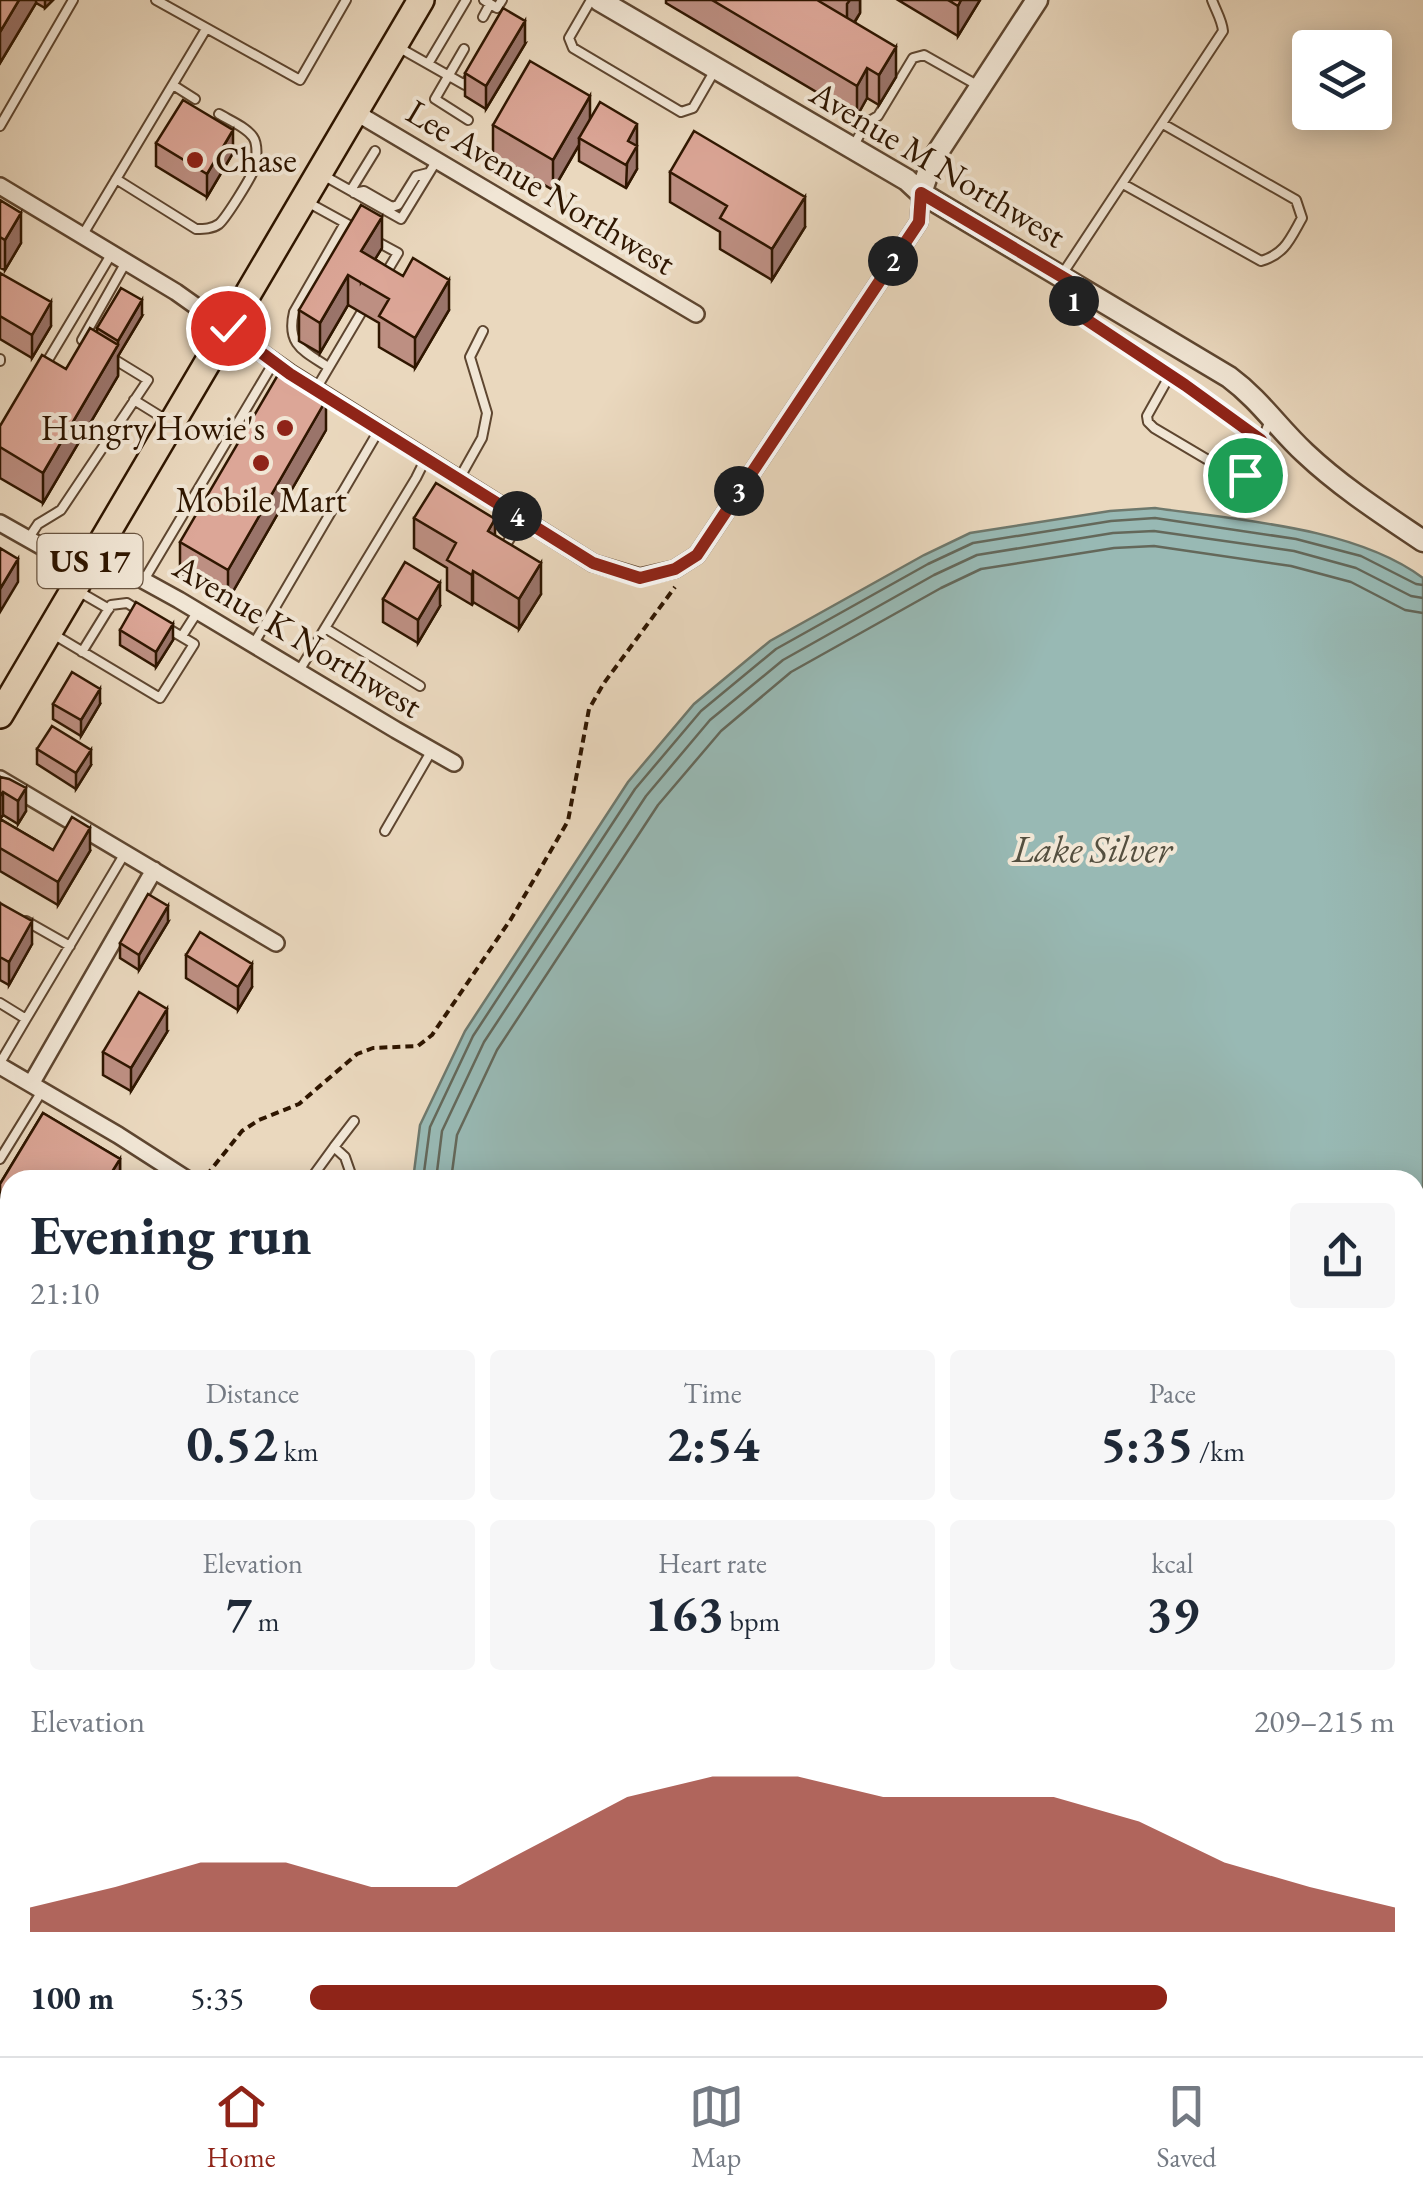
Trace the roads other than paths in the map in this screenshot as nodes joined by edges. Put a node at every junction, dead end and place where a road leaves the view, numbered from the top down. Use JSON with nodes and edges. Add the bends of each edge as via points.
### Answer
{"nodes":[{"id":1,"x":73,"y":0,"type":"edge"},
{"id":2,"x":156,"y":0,"type":"edge"},
{"id":3,"x":346,"y":0,"type":"edge"},
{"id":4,"x":421,"y":0,"type":"edge"},
{"id":5,"x":466,"y":0,"type":"edge"},
{"id":6,"x":591,"y":0,"type":"edge"},
{"id":7,"x":599,"y":0,"type":"edge"},
{"id":8,"x":1038,"y":0,"type":"edge"},
{"id":9,"x":1212,"y":0,"type":"edge"},
{"id":10,"x":493,"y":3,"type":"edge"},
{"id":11,"x":508,"y":14,"type":"edge"},
{"id":12,"x":482,"y":17,"type":"dead end"},
{"id":13,"x":206,"y":29,"type":"junction"},
{"id":14,"x":394,"y":44,"type":"junction"},
{"id":15,"x":464,"y":49,"type":"dead end"},
{"id":16,"x":428,"y":64,"type":"junction"},
{"id":17,"x":716,"y":68,"type":"junction"},
{"id":18,"x":472,"y":72,"type":"edge"},
{"id":19,"x":448,"y":76,"type":"junction"},
{"id":20,"x":173,"y":85,"type":"junction"},
{"id":21,"x":980,"y":88,"type":"junction"},
{"id":22,"x":195,"y":99,"type":"dead end"},
{"id":23,"x":355,"y":112,"type":"junction"},
{"id":24,"x":219,"y":114,"type":"dead end"},
{"id":25,"x":468,"y":120,"type":"dead end"},
{"id":26,"x":1163,"y":124,"type":"junction"},
{"id":27,"x":0,"y":126,"type":"edge"},
{"id":28,"x":852,"y":148,"type":"junction"},
{"id":29,"x":375,"y":150,"type":"dead end"},
{"id":30,"x":433,"y":166,"type":"junction"},
{"id":31,"x":319,"y":173,"type":"junction"},
{"id":32,"x":116,"y":180,"type":"junction"},
{"id":33,"x":1123,"y":184,"type":"junction"},
{"id":34,"x":0,"y":186,"type":"edge"},
{"id":35,"x":352,"y":192,"type":"junction"},
{"id":36,"x":921,"y":193,"type":"junction"},
{"id":37,"x":303,"y":200,"type":"junction"},
{"id":38,"x":346,"y":224,"type":"junction"},
{"id":39,"x":358,"y":231,"type":"edge"},
{"id":40,"x":82,"y":236,"type":"junction"},
{"id":41,"x":372,"y":238,"type":"edge"},
{"id":42,"x":119,"y":258,"type":"junction"},
{"id":43,"x":1061,"y":276,"type":"junction"},
{"id":44,"x":383,"y":278,"type":"edge"},
{"id":45,"x":1081,"y":288,"type":"junction"},
{"id":46,"x":361,"y":313,"type":"dead end"},
{"id":47,"x":696,"y":314,"type":"dead end"},
{"id":48,"x":228,"y":328,"type":"junction"},
{"id":49,"x":484,"y":331,"type":"dead end"},
{"id":50,"x":1200,"y":360,"type":"junction"},
{"id":51,"x":274,"y":362,"type":"junction"},
{"id":52,"x":328,"y":367,"type":"junction"},
{"id":53,"x":1170,"y":375,"type":"junction"},
{"id":54,"x":38,"y":376,"type":"edge"},
{"id":55,"x":1185,"y":385,"type":"junction"},
{"id":56,"x":316,"y":390,"type":"junction"},
{"id":57,"x":134,"y":400,"type":"junction"},
{"id":58,"x":1272,"y":416,"type":"junction"},
{"id":59,"x":172,"y":423,"type":"junction"},
{"id":60,"x":380,"y":430,"type":"junction"},
{"id":61,"x":1261,"y":440,"type":"junction"},
{"id":62,"x":426,"y":458,"type":"junction"},
{"id":63,"x":459,"y":480,"type":"junction"},
{"id":64,"x":522,"y":519,"type":"junction"},
{"id":65,"x":0,"y":522,"type":"edge"},
{"id":66,"x":28,"y":539,"type":"junction"},
{"id":67,"x":1423,"y":542,"type":"edge"},
{"id":68,"x":504,"y":548,"type":"edge"},
{"id":69,"x":91,"y":560,"type":"junction"},
{"id":70,"x":144,"y":580,"type":"junction"},
{"id":71,"x":74,"y":589,"type":"junction"},
{"id":72,"x":109,"y":608,"type":"junction"},
{"id":73,"x":198,"y":611,"type":"junction"},
{"id":74,"x":141,"y":612,"type":"edge"},
{"id":75,"x":154,"y":620,"type":"edge"},
{"id":76,"x":325,"y":628,"type":"junction"},
{"id":77,"x":49,"y":631,"type":"junction"},
{"id":78,"x":182,"y":636,"type":"junction"},
{"id":79,"x":253,"y":645,"type":"junction"},
{"id":80,"x":82,"y":652,"type":"junction"},
{"id":81,"x":298,"y":672,"type":"junction"},
{"id":82,"x":420,"y":686,"type":"dead end"},
{"id":83,"x":0,"y":715,"type":"edge"},
{"id":84,"x":432,"y":750,"type":"junction"},
{"id":85,"x":454,"y":762,"type":"dead end"},
{"id":86,"x":0,"y":779,"type":"edge"},
{"id":87,"x":385,"y":831,"type":"dead end"},
{"id":88,"x":126,"y":853,"type":"junction"},
{"id":89,"x":154,"y":870,"type":"junction"},
{"id":90,"x":14,"y":914,"type":"edge"},
{"id":91,"x":276,"y":943,"type":"dead end"},
{"id":92,"x":70,"y":946,"type":"junction"},
{"id":93,"x":0,"y":1004,"type":"edge"},
{"id":94,"x":26,"y":1018,"type":"junction"},
{"id":95,"x":0,"y":1064,"type":"edge"},
{"id":96,"x":36,"y":1088,"type":"junction"},
{"id":97,"x":354,"y":1121,"type":"dead end"},
{"id":98,"x":334,"y":1147,"type":"junction"},
{"id":99,"x":0,"y":1159,"type":"edge"},
{"id":100,"x":168,"y":1170,"type":"edge"},
{"id":101,"x":317,"y":1170,"type":"edge"},
{"id":102,"x":349,"y":1170,"type":"edge"}],
"edges":[{"from":1,"to":27,"type":"lane"},
{"from":2,"to":13,"type":"lane"},
{"from":3,"to":13,"type":"lane","via":[[300,80]]},
{"from":4,"to":14,"type":"highway","number":"US 17"},
{"from":5,"to":16,"type":"lane"},
{"from":6,"to":17,"type":"lane","via":[[569,38],[573,48],[681,112],[693,108]]},
{"from":7,"to":17,"type":"street","name":"Avenue M Northwest"},
{"from":8,"to":21,"type":"street"},
{"from":9,"to":26,"type":"lane","via":[[1223,32]]},
{"from":10,"to":11,"type":"lane"},
{"from":10,"to":12,"type":"lane"},
{"from":13,"to":20,"type":"lane"},
{"from":14,"to":16,"type":"lane"},
{"from":14,"to":23,"type":"highway","number":"US 17"},
{"from":15,"to":19,"type":"lane"},
{"from":16,"to":19,"type":"lane"},
{"from":17,"to":28,"type":"street","name":"Avenue M Northwest"},
{"from":18,"to":19,"type":"lane","via":[[465,86]]},
{"from":19,"to":25,"type":"lane","via":[[435,99]]},
{"from":20,"to":22,"type":"lane"},
{"from":20,"to":32,"type":"lane"},
{"from":21,"to":28,"type":"lane","via":[[924,55],[913,58]]},
{"from":21,"to":36,"type":"street","via":[[932,161]]},
{"from":23,"to":30,"type":"street","name":"Lee Avenue Northwest"},
{"from":23,"to":31,"type":"highway","number":"US 17"},
{"from":24,"to":32,"type":"lane","via":[[256,144],[254,168],[218,224],[196,230]]},
{"from":26,"to":33,"type":"lane"},
{"from":26,"to":33,"type":"lane","via":[[1296,200],[1302,218],[1286,245],[1260,262]]},
{"from":28,"to":36,"type":"street","name":"Avenue M Northwest"},
{"from":29,"to":35,"type":"lane"},
{"from":30,"to":35,"type":"lane","via":[[392,207],[364,191]]},
{"from":30,"to":35,"type":"lane","via":[[401,220]]},
{"from":30,"to":47,"type":"street","name":"Lee Avenue Northwest"},
{"from":31,"to":35,"type":"lane"},
{"from":31,"to":37,"type":"highway","number":"US 17"},
{"from":32,"to":40,"type":"lane"},
{"from":33,"to":43,"type":"lane"},
{"from":34,"to":40,"type":"street","via":[[26,210]]},
{"from":36,"to":43,"type":"street","name":"Avenue M Northwest"},
{"from":36,"to":64,"type":"street","via":[[919,222],[697,555],[640,578],[593,563]]},
{"from":37,"to":38,"type":"lane"},
{"from":37,"to":48,"type":"highway","number":"US 17"},
{"from":38,"to":39,"type":"lane"},
{"from":38,"to":52,"type":"lane","via":[[292,322],[300,349]]},
{"from":40,"to":42,"type":"street"},
{"from":41,"to":44,"type":"lane","via":[[398,253]]},
{"from":42,"to":48,"type":"street"},
{"from":42,"to":54,"type":"lane"},
{"from":42,"to":57,"type":"lane","via":[[82,340],[148,380]]},
{"from":43,"to":45,"type":"street","name":"Avenue M Northwest"},
{"from":45,"to":50,"type":"street","name":"Avenue M Northwest"},
{"from":45,"to":53,"type":"lane","via":[[1073,303],[1078,314]]},
{"from":46,"to":52,"type":"lane"},
{"from":48,"to":51,"type":"street"},
{"from":48,"to":59,"type":"highway","number":"US 17"},
{"from":49,"to":63,"type":"lane","via":[[470,357],[487,413],[482,438]]},
{"from":50,"to":55,"type":"lane"},
{"from":50,"to":58,"type":"street","name":"Avenue M Northwest","via":[[1230,376]]},
{"from":51,"to":56,"type":"street"},
{"from":51,"to":70,"type":"lane"},
{"from":52,"to":56,"type":"lane"},
{"from":53,"to":55,"type":"lane"},
{"from":53,"to":61,"type":"lane","via":[[1147,416],[1154,428],[1236,475],[1251,470]]},
{"from":55,"to":61,"type":"lane"},
{"from":56,"to":60,"type":"street"},
{"from":57,"to":59,"type":"lane"},
{"from":57,"to":66,"type":"lane","via":[[60,510]]},
{"from":58,"to":61,"type":"lane"},
{"from":58,"to":67,"type":"street","name":"Avenue M Northwest","via":[[1335,480]]},
{"from":59,"to":69,"type":"highway","number":"US 17"},
{"from":60,"to":62,"type":"street"},
{"from":60,"to":79,"type":"lane"},
{"from":62,"to":63,"type":"street"},
{"from":62,"to":76,"type":"lane"},
{"from":63,"to":64,"type":"street"},
{"from":64,"to":68,"type":"lane"},
{"from":65,"to":66,"type":"street","name":"Avenue K Northwest"},
{"from":66,"to":69,"type":"street","name":"Avenue K Northwest","via":[[62,558]]},
{"from":69,"to":70,"type":"street","name":"Avenue K Northwest"},
{"from":69,"to":71,"type":"highway","number":"US 17"},
{"from":70,"to":73,"type":"street","name":"Avenue K Northwest"},
{"from":71,"to":72,"type":"lane"},
{"from":71,"to":77,"type":"highway","number":"US 17"},
{"from":72,"to":74,"type":"lane","via":[[127,603]]},
{"from":72,"to":80,"type":"lane"},
{"from":73,"to":78,"type":"lane"},
{"from":73,"to":79,"type":"street","name":"Avenue K Northwest"},
{"from":75,"to":78,"type":"lane"},
{"from":76,"to":81,"type":"lane"},
{"from":76,"to":82,"type":"lane"},
{"from":77,"to":80,"type":"lane"},
{"from":77,"to":83,"type":"highway","number":"US 17"},
{"from":78,"to":80,"type":"lane","via":[[194,644],[160,698]]},
{"from":79,"to":81,"type":"street","name":"Avenue K Northwest"},
{"from":81,"to":84,"type":"street","name":"Avenue K Northwest"},
{"from":84,"to":85,"type":"street","name":"Avenue K Northwest"},
{"from":84,"to":87,"type":"lane"},
{"from":86,"to":88,"type":"street"},
{"from":88,"to":89,"type":"street"},
{"from":88,"to":92,"type":"lane"},
{"from":89,"to":91,"type":"street"},
{"from":89,"to":96,"type":"street"},
{"from":90,"to":92,"type":"lane"},
{"from":92,"to":94,"type":"lane"},
{"from":93,"to":94,"type":"lane"},
{"from":94,"to":95,"type":"lane"},
{"from":95,"to":96,"type":"street"},
{"from":96,"to":99,"type":"lane"},
{"from":96,"to":100,"type":"street"},
{"from":97,"to":98,"type":"lane"},
{"from":98,"to":101,"type":"lane"},
{"from":98,"to":102,"type":"lane"}]}
